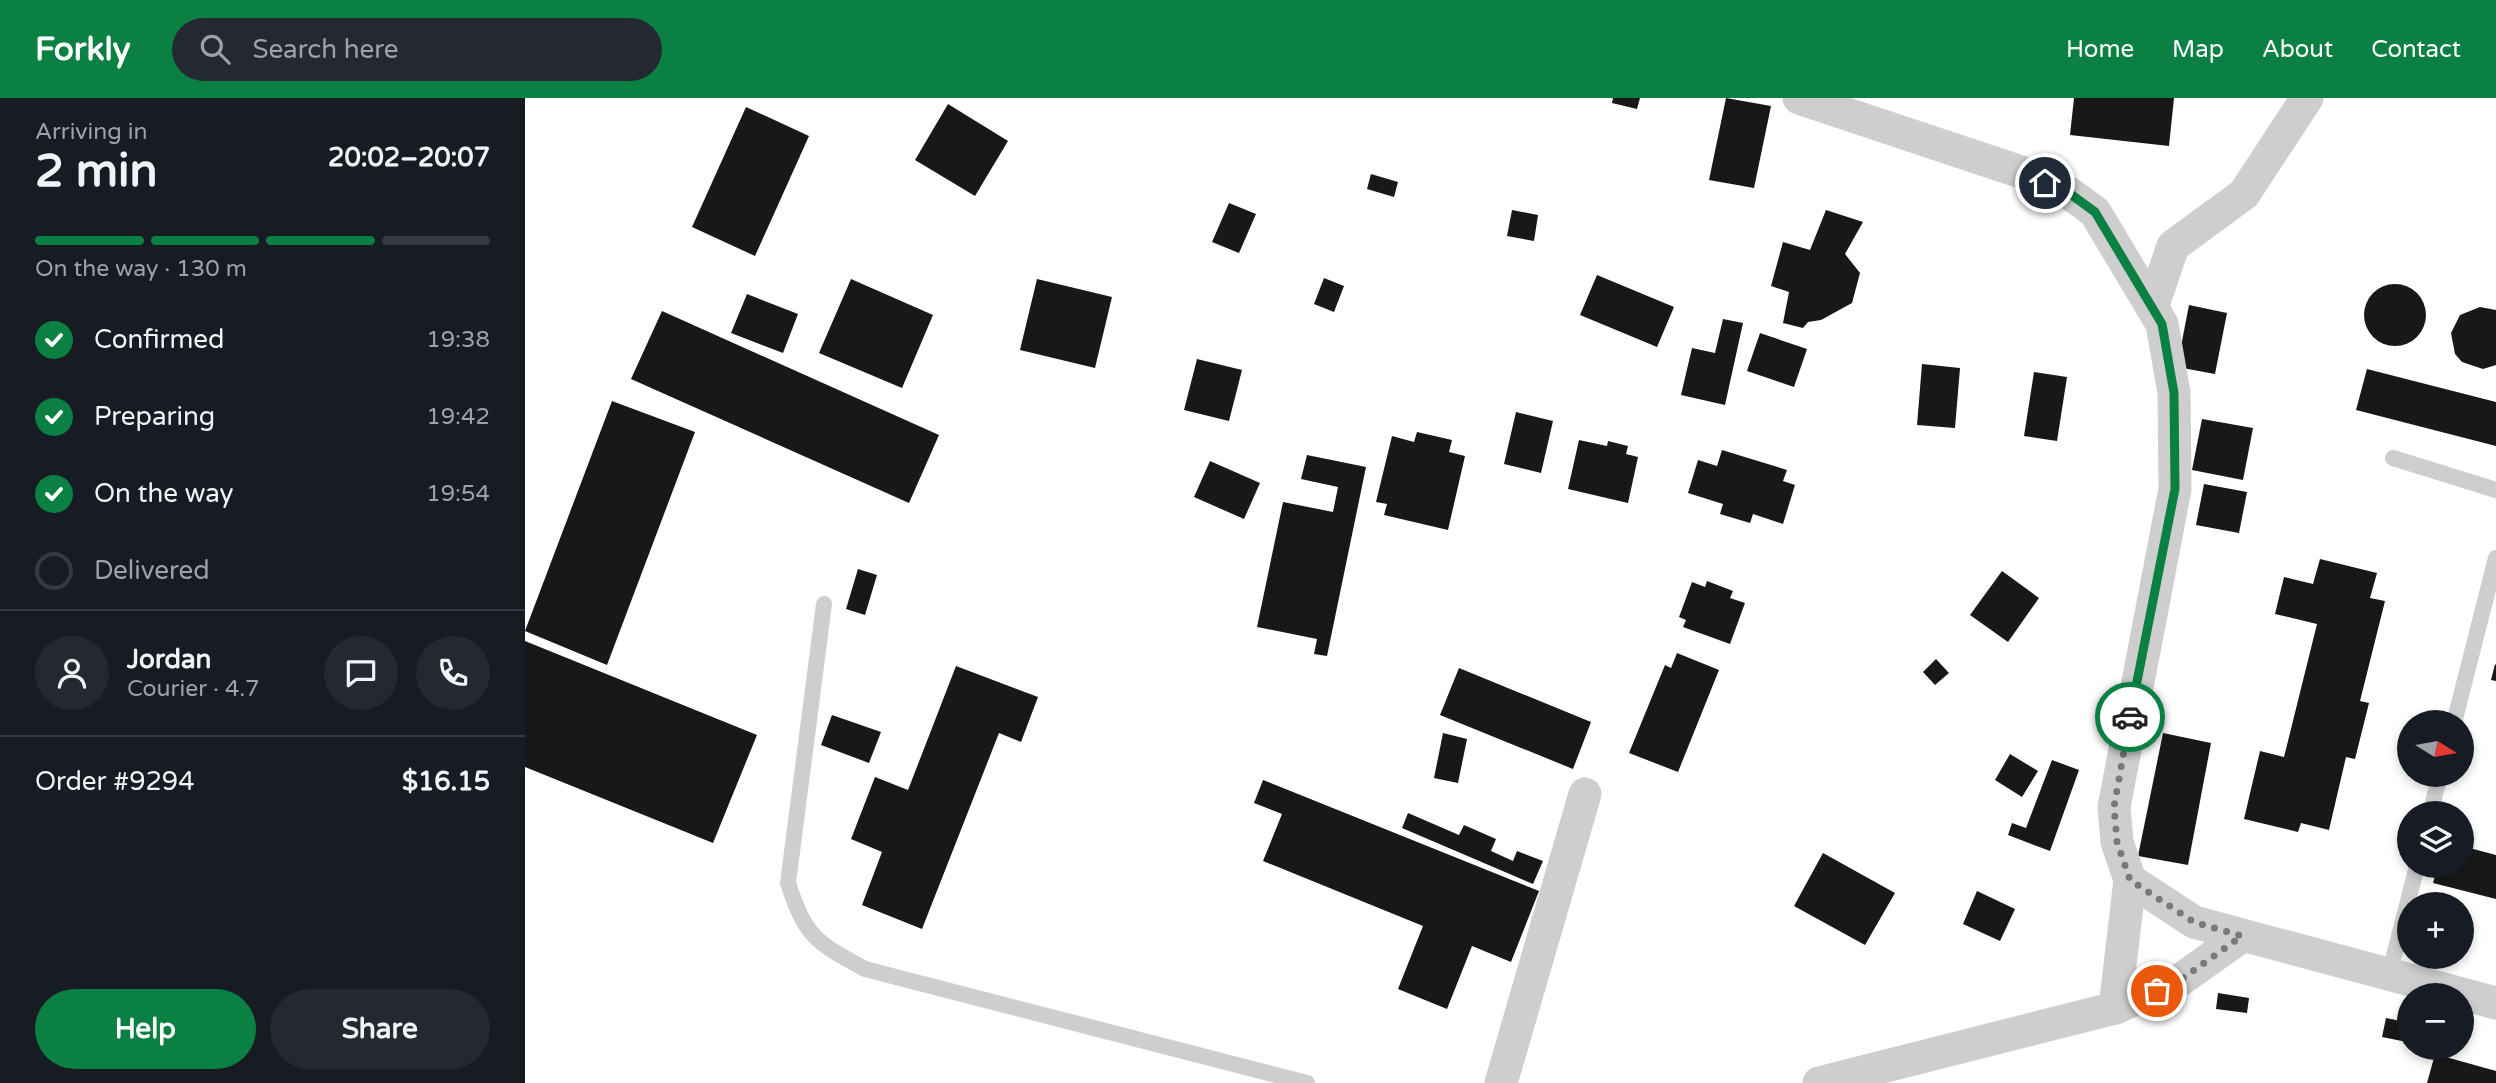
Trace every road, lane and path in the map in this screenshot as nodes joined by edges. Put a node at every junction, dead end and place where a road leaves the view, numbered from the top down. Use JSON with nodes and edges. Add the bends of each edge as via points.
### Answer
{"nodes":[{"id":1,"x":1799,"y":98,"type":"edge"},
{"id":2,"x":2307,"y":98,"type":"edge"},
{"id":3,"x":2152,"y":308,"type":"junction"},
{"id":4,"x":2393,"y":458,"type":"dead end"},
{"id":5,"x":2496,"y":490,"type":"edge"},
{"id":6,"x":2496,"y":558,"type":"edge"},
{"id":7,"x":824,"y":604,"type":"dead end"},
{"id":8,"x":2457,"y":710,"type":"edge"},
{"id":9,"x":1585,"y":794,"type":"dead end"},
{"id":10,"x":2414,"y":878,"type":"edge"},
{"id":11,"x":2130,"y":880,"type":"junction"},
{"id":12,"x":2242,"y":936,"type":"junction"},
{"id":13,"x":2389,"y":975,"type":"junction"},
{"id":14,"x":2496,"y":1003,"type":"edge"},
{"id":15,"x":2115,"y":1008,"type":"junction"},
{"id":16,"x":1307,"y":1083,"type":"edge"},
{"id":17,"x":1501,"y":1083,"type":"edge"},
{"id":18,"x":1819,"y":1083,"type":"edge"}],
"edges":[{"from":1,"to":3,"type":"street","via":[[2021,172],[2069,193],[2095,212]]},
{"from":2,"to":3,"type":"street","via":[[2244,194],[2173,246]]},
{"from":3,"to":11,"type":"street","via":[[2162,324],[2174,393],[2175,489],[2114,807],[2117,842]]},
{"from":4,"to":5,"type":"lane"},
{"from":6,"to":8,"type":"lane"},
{"from":7,"to":16,"type":"lane","via":[[788,883],[800,919],[824,946],[865,969]]},
{"from":9,"to":17,"type":"street"},
{"from":10,"to":13,"type":"lane"},
{"from":11,"to":12,"type":"street","via":[[2194,922]]},
{"from":11,"to":15,"type":"street"},
{"from":12,"to":13,"type":"street"},
{"from":12,"to":15,"type":"street","via":[[2180,980]]},
{"from":13,"to":14,"type":"street"},
{"from":15,"to":18,"type":"street"}]}
